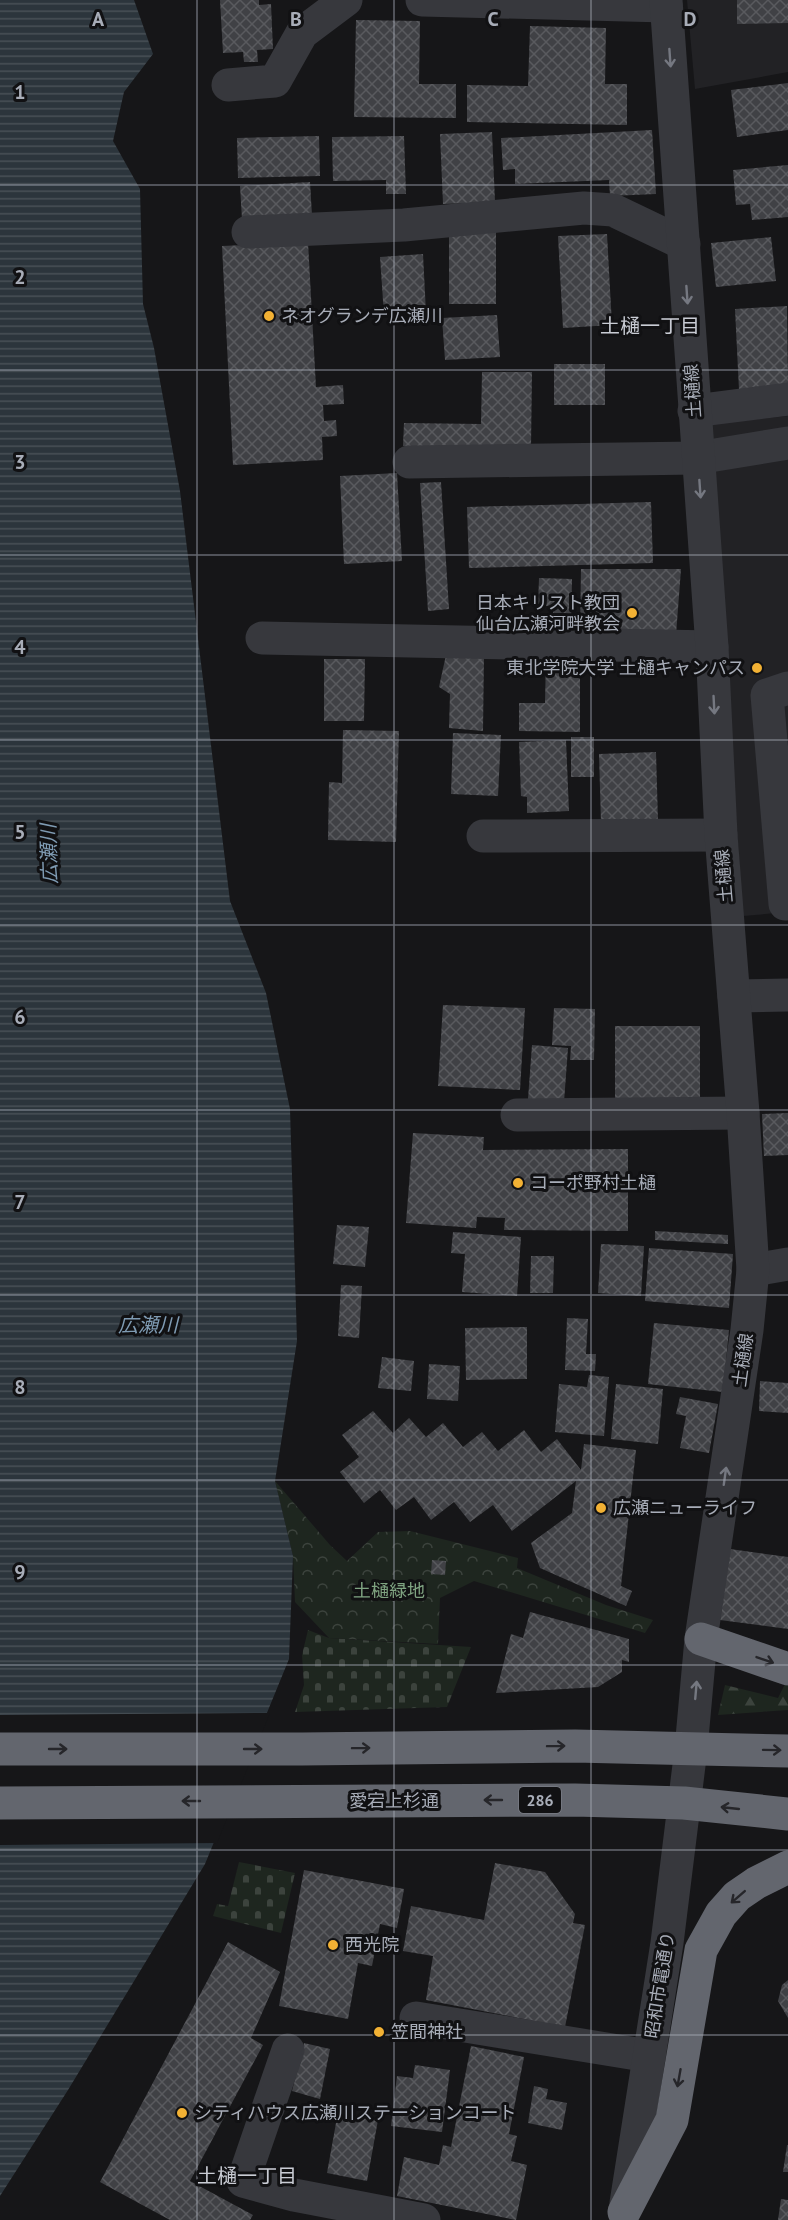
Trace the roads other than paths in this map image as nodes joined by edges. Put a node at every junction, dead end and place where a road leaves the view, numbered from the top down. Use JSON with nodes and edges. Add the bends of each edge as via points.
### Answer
{"nodes":[{"id":1,"x":346,"y":0,"type":"edge"},
{"id":2,"x":422,"y":0,"type":"edge"},
{"id":3,"x":666,"y":3,"type":"edge"},
{"id":4,"x":228,"y":85,"type":"dead end"},
{"id":5,"x":248,"y":232,"type":"dead end"},
{"id":6,"x":684,"y":244,"type":"junction"},
{"id":7,"x":788,"y":399,"type":"edge"},
{"id":8,"x":694,"y":411,"type":"junction"},
{"id":9,"x":788,"y":443,"type":"edge"},
{"id":10,"x":697,"y":458,"type":"junction"},
{"id":11,"x":409,"y":462,"type":"dead end"},
{"id":12,"x":262,"y":638,"type":"dead end"},
{"id":13,"x":712,"y":647,"type":"junction"},
{"id":14,"x":788,"y":688,"type":"edge"},
{"id":15,"x":721,"y":835,"type":"junction"},
{"id":16,"x":483,"y":836,"type":"dead end"},
{"id":17,"x":788,"y":903,"type":"edge"},
{"id":18,"x":788,"y":995,"type":"edge"},
{"id":19,"x":734,"y":996,"type":"junction"},
{"id":20,"x":743,"y":1113,"type":"junction"},
{"id":21,"x":517,"y":1115,"type":"dead end"},
{"id":22,"x":788,"y":1264,"type":"edge"},
{"id":23,"x":753,"y":1270,"type":"junction"},
{"id":24,"x":701,"y":1639,"type":"junction"},
{"id":25,"x":788,"y":1669,"type":"edge"},
{"id":26,"x":0,"y":1749,"type":"edge"},
{"id":27,"x":691,"y":1749,"type":"junction"},
{"id":28,"x":788,"y":1750,"type":"edge"},
{"id":29,"x":0,"y":1803,"type":"edge"},
{"id":30,"x":684,"y":1803,"type":"junction"},
{"id":31,"x":788,"y":1814,"type":"edge"},
{"id":32,"x":788,"y":1867,"type":"edge"},
{"id":33,"x":416,"y":2018,"type":"dead end"},
{"id":34,"x":288,"y":2050,"type":"dead end"},
{"id":35,"x":649,"y":2056,"type":"junction"},
{"id":36,"x":624,"y":2216,"type":"edge"},
{"id":37,"x":424,"y":2220,"type":"edge"}],
"edges":[{"from":1,"to":4,"type":"street","via":[[302,33],[275,81]]},
{"from":2,"to":3,"type":"street"},
{"from":3,"to":6,"type":"street","name":"土樋線","one_way":true},
{"from":5,"to":6,"type":"street","via":[[404,225],[584,208],[613,210]]},
{"from":6,"to":8,"type":"street","name":"土樋線","one_way":true},
{"from":7,"to":8,"type":"street"},
{"from":8,"to":10,"type":"street","name":"土樋線"},
{"from":9,"to":10,"type":"street"},
{"from":10,"to":11,"type":"street"},
{"from":10,"to":13,"type":"street","name":"土樋線","one_way":true},
{"from":12,"to":13,"type":"street"},
{"from":13,"to":15,"type":"street","name":"土樋線","one_way":true},
{"from":14,"to":17,"type":"street","via":[[766,695],[785,904]]},
{"from":15,"to":16,"type":"street"},
{"from":15,"to":19,"type":"street","name":"土樋線"},
{"from":18,"to":19,"type":"street"},
{"from":19,"to":20,"type":"street","name":"土樋線"},
{"from":20,"to":21,"type":"street"},
{"from":20,"to":23,"type":"street","name":"土樋線"},
{"from":22,"to":23,"type":"street"},
{"from":24,"to":23,"type":"street","name":"土樋線","one_way":true},
{"from":24,"to":25,"type":"highway","one_way":true},
{"from":27,"to":24,"type":"street","name":"土樋線","one_way":true},
{"from":26,"to":27,"type":"highway","one_way":true,"via":[[575,1746]]},
{"from":27,"to":28,"type":"highway","one_way":true},
{"from":27,"to":30,"type":"street","name":"昭和市電通り"},
{"from":30,"to":29,"type":"highway","name":"愛宕上杉通","number":"286","one_way":true},
{"from":31,"to":30,"type":"highway","name":"愛宕上杉通","number":"286","one_way":true},
{"from":30,"to":35,"type":"street","name":"昭和市電通り"},
{"from":32,"to":36,"type":"highway","one_way":true,"via":[[737,1896],[721,1914],[701,1950],[672,2120]]},
{"from":33,"to":35,"type":"street"},
{"from":34,"to":37,"type":"street","via":[[243,2181]]},
{"from":35,"to":36,"type":"street","name":"昭和市電通り"}]}
